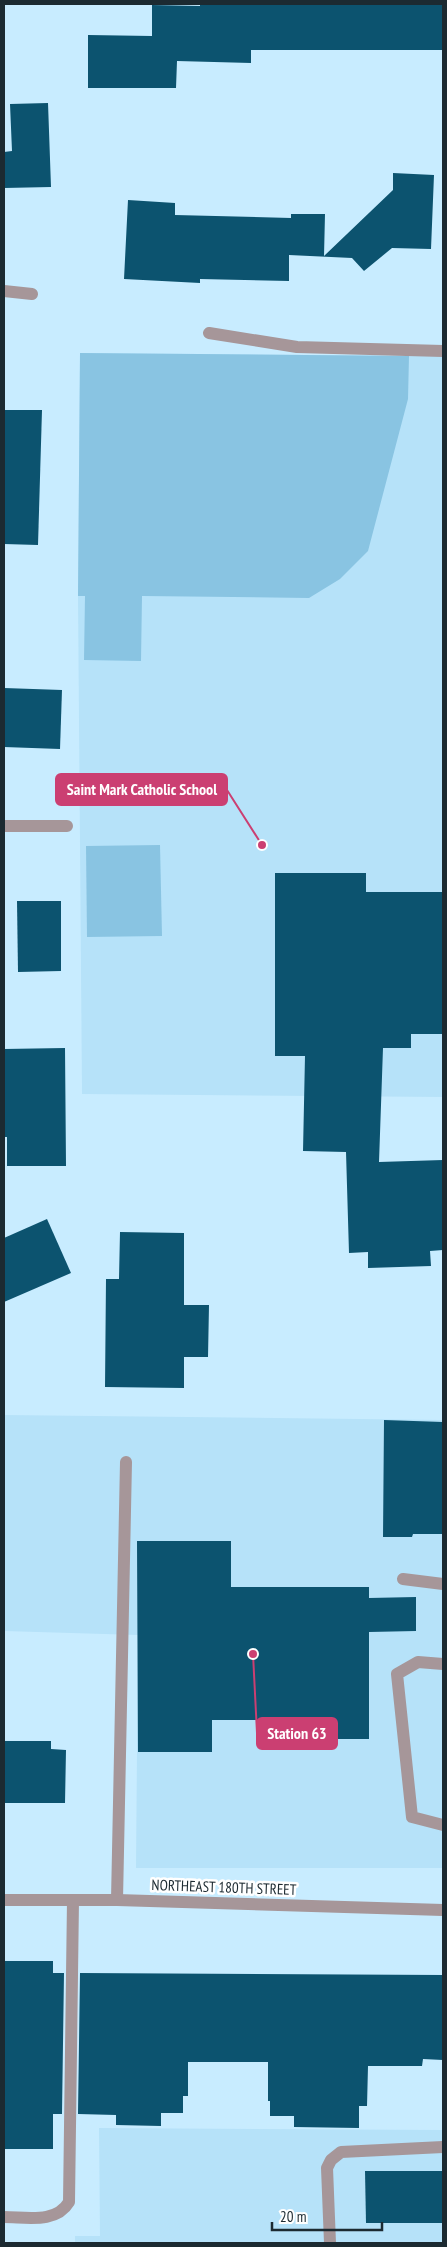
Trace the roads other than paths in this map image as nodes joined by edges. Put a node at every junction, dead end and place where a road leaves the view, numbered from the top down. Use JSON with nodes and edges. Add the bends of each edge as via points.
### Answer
{"nodes":[{"id":1,"x":4,"y":291,"type":"edge"},
{"id":2,"x":32,"y":294,"type":"dead end"},
{"id":3,"x":209,"y":333,"type":"dead end"},
{"id":4,"x":443,"y":350,"type":"edge"},
{"id":5,"x":4,"y":826,"type":"edge"},
{"id":6,"x":67,"y":826,"type":"dead end"},
{"id":7,"x":126,"y":1462,"type":"dead end"},
{"id":8,"x":403,"y":1580,"type":"dead end"},
{"id":9,"x":443,"y":1584,"type":"edge"},
{"id":10,"x":443,"y":1664,"type":"edge"},
{"id":11,"x":443,"y":1825,"type":"edge"},
{"id":12,"x":4,"y":1900,"type":"edge"},
{"id":13,"x":73,"y":1900,"type":"junction"},
{"id":14,"x":117,"y":1900,"type":"junction"},
{"id":15,"x":443,"y":1910,"type":"edge"},
{"id":16,"x":443,"y":2147,"type":"edge"},
{"id":17,"x":4,"y":2217,"type":"edge"},
{"id":18,"x":330,"y":2243,"type":"edge"}],
"edges":[{"from":1,"to":2,"type":"street"},
{"from":3,"to":4,"type":"street","via":[[297,347]]},
{"from":5,"to":6,"type":"street"},
{"from":7,"to":14,"type":"street"},
{"from":8,"to":9,"type":"street"},
{"from":10,"to":11,"type":"street","via":[[418,1662],[397,1674],[412,1817]]},
{"from":12,"to":13,"type":"street","name":"NORTHEAST 180TH STREET"},
{"from":13,"to":14,"type":"street","name":"NORTHEAST 180TH STREET"},
{"from":13,"to":17,"type":"street","via":[[69,2202],[64,2212],[48,2217]]},
{"from":14,"to":15,"type":"street","name":"NORTHEAST 180TH STREET"},
{"from":16,"to":18,"type":"street","via":[[341,2152],[327,2168]]}]}
